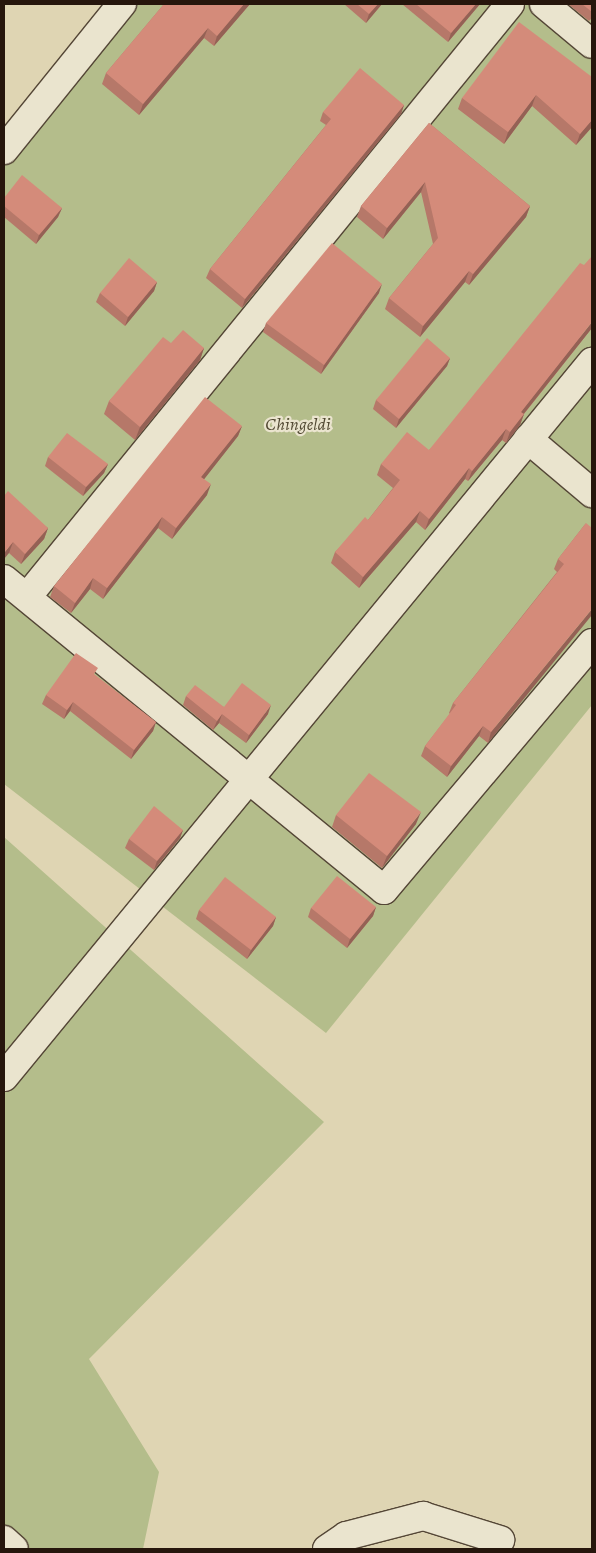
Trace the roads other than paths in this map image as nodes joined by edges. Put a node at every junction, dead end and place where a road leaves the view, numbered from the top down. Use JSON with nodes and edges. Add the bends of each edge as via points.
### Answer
{"nodes":[{"id":1,"x":122,"y":4,"type":"edge"},
{"id":2,"x":510,"y":4,"type":"edge"},
{"id":3,"x":544,"y":4,"type":"edge"},
{"id":4,"x":592,"y":44,"type":"edge"},
{"id":5,"x":4,"y":150,"type":"edge"},
{"id":6,"x":592,"y":362,"type":"edge"},
{"id":7,"x":528,"y":439,"type":"junction"},
{"id":8,"x":592,"y":493,"type":"edge"},
{"id":9,"x":4,"y":578,"type":"edge"},
{"id":10,"x":27,"y":598,"type":"junction"},
{"id":11,"x":592,"y":643,"type":"edge"},
{"id":12,"x":249,"y":781,"type":"junction"},
{"id":13,"x":4,"y":1077,"type":"edge"},
{"id":14,"x":4,"y":1540,"type":"edge"},
{"id":15,"x":500,"y":1540,"type":"dead end"},
{"id":16,"x":14,"y":1549,"type":"edge"},
{"id":17,"x":327,"y":1549,"type":"edge"}],
"edges":[{"from":1,"to":5,"type":"street"},
{"from":2,"to":10,"type":"street"},
{"from":3,"to":4,"type":"street"},
{"from":6,"to":7,"type":"street"},
{"from":7,"to":8,"type":"street"},
{"from":7,"to":12,"type":"street"},
{"from":9,"to":10,"type":"street"},
{"from":10,"to":12,"type":"street"},
{"from":11,"to":12,"type":"street","via":[[384,890]]},
{"from":12,"to":13,"type":"street"},
{"from":14,"to":16,"type":"street"},
{"from":15,"to":17,"type":"street","via":[[423,1516],[346,1536]]}]}
